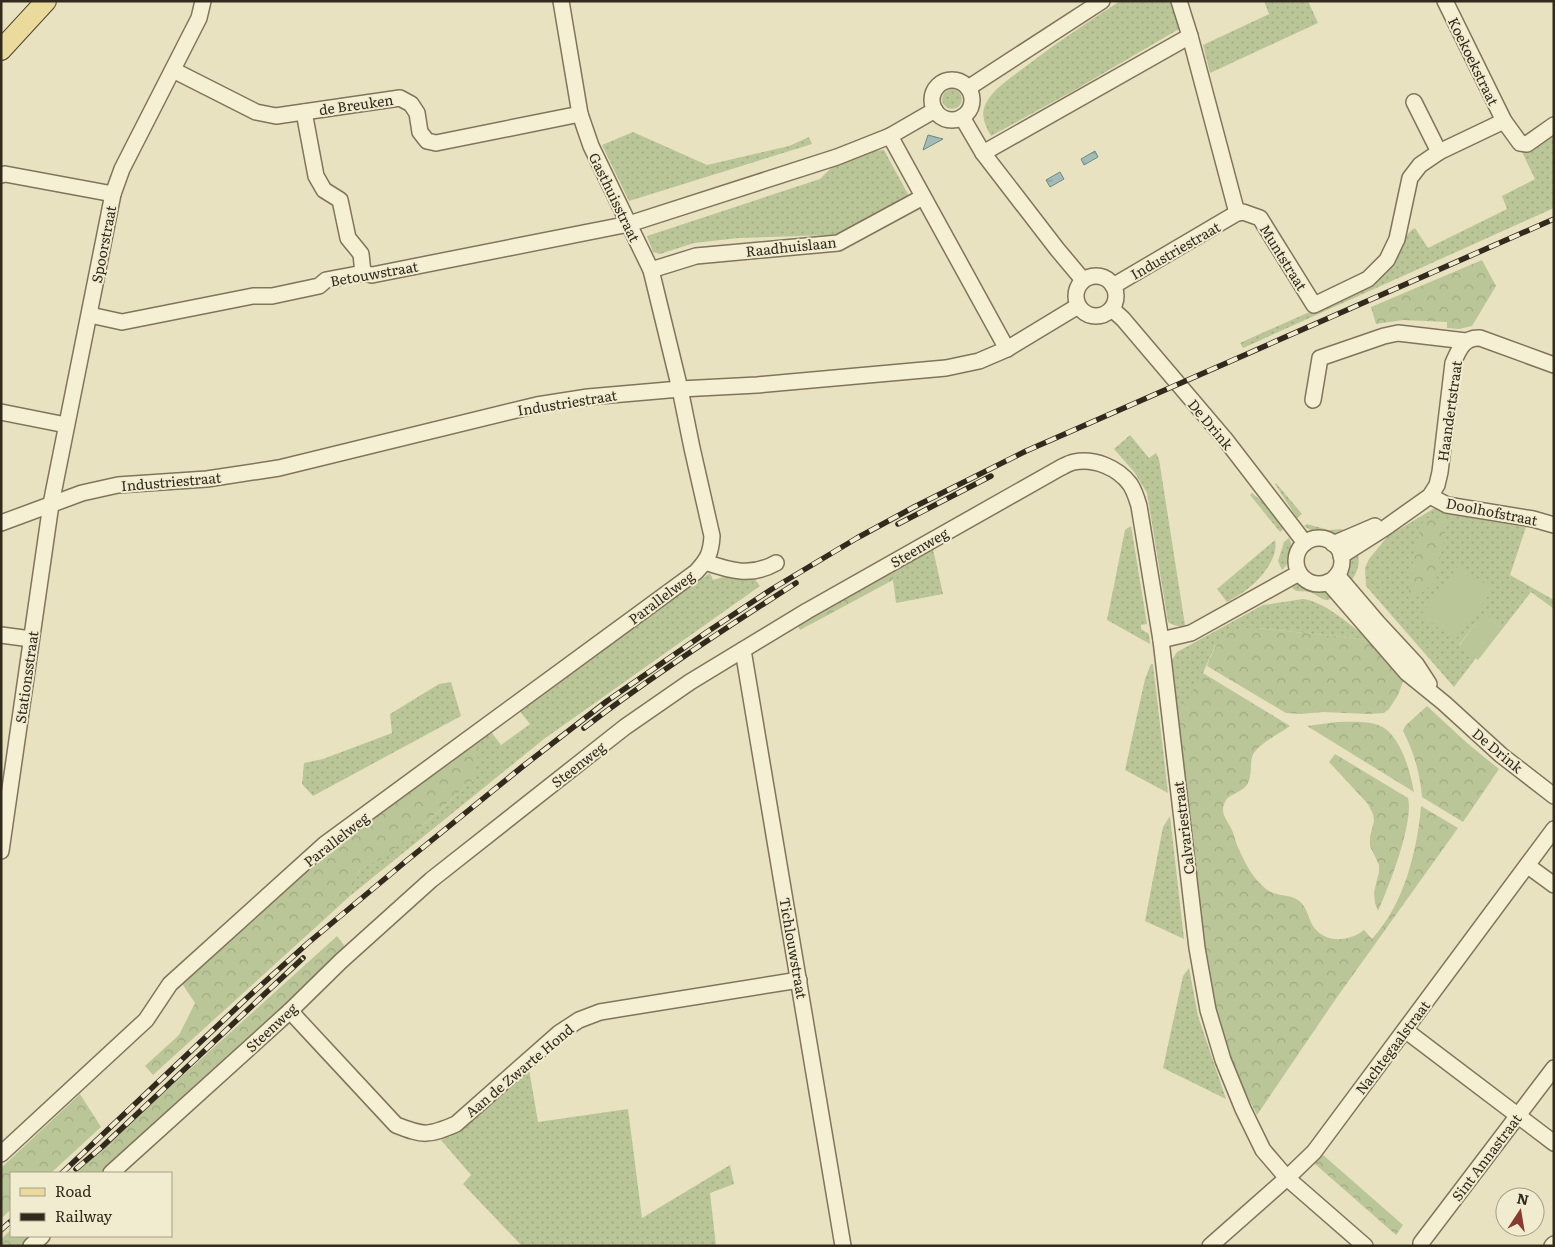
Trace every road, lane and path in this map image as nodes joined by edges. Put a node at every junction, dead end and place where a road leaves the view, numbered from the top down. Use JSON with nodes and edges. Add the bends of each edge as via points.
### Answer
{"nodes":[{"id":1,"x":46,"y":1,"type":"edge"},
{"id":2,"x":203,"y":1,"type":"edge"},
{"id":3,"x":561,"y":1,"type":"edge"},
{"id":4,"x":1102,"y":1,"type":"edge"},
{"id":5,"x":1179,"y":1,"type":"edge"},
{"id":6,"x":1445,"y":1,"type":"edge"},
{"id":7,"x":1190,"y":36,"type":"junction"},
{"id":8,"x":1,"y":50,"type":"edge"},
{"id":9,"x":173,"y":70,"type":"junction"},
{"id":10,"x":968,"y":88,"type":"junction"},
{"id":11,"x":1414,"y":102,"type":"dead end"},
{"id":12,"x":935,"y":110,"type":"junction"},
{"id":13,"x":304,"y":112,"type":"junction"},
{"id":14,"x":580,"y":114,"type":"junction"},
{"id":15,"x":962,"y":117,"type":"junction"},
{"id":16,"x":1504,"y":120,"type":"junction"},
{"id":17,"x":1554,"y":125,"type":"edge"},
{"id":18,"x":890,"y":136,"type":"junction"},
{"id":19,"x":1439,"y":152,"type":"junction"},
{"id":20,"x":983,"y":154,"type":"junction"},
{"id":21,"x":1,"y":175,"type":"edge"},
{"id":22,"x":113,"y":194,"type":"junction"},
{"id":23,"x":923,"y":197,"type":"junction"},
{"id":24,"x":1237,"y":213,"type":"junction"},
{"id":25,"x":629,"y":224,"type":"junction"},
{"id":26,"x":650,"y":270,"type":"junction"},
{"id":27,"x":363,"y":273,"type":"junction"},
{"id":28,"x":1083,"y":280,"type":"junction"},
{"id":29,"x":1113,"y":286,"type":"junction"},
{"id":30,"x":1078,"y":306,"type":"junction"},
{"id":31,"x":1112,"y":309,"type":"junction"},
{"id":32,"x":90,"y":315,"type":"junction"},
{"id":33,"x":1466,"y":341,"type":"junction"},
{"id":34,"x":1007,"y":349,"type":"junction"},
{"id":35,"x":1554,"y":365,"type":"edge"},
{"id":36,"x":680,"y":389,"type":"junction"},
{"id":37,"x":1313,"y":400,"type":"dead end"},
{"id":38,"x":1,"y":412,"type":"edge"},
{"id":39,"x":66,"y":425,"type":"junction"},
{"id":40,"x":1113,"y":469,"type":"joint"},
{"id":41,"x":1430,"y":496,"type":"junction"},
{"id":42,"x":52,"y":504,"type":"junction"},
{"id":43,"x":1,"y":523,"type":"edge"},
{"id":44,"x":1554,"y":525,"type":"edge"},
{"id":45,"x":1305,"y":543,"type":"junction"},
{"id":46,"x":1337,"y":550,"type":"junction"},
{"id":47,"x":705,"y":562,"type":"junction"},
{"id":48,"x":776,"y":563,"type":"dead end"},
{"id":49,"x":1299,"y":573,"type":"junction"},
{"id":50,"x":1333,"y":579,"type":"junction"},
{"id":51,"x":1,"y":635,"type":"edge"},
{"id":52,"x":31,"y":639,"type":"junction"},
{"id":53,"x":1161,"y":640,"type":"junction"},
{"id":54,"x":743,"y":650,"type":"junction"},
{"id":55,"x":1554,"y":796,"type":"edge"},
{"id":56,"x":1554,"y":829,"type":"edge"},
{"id":57,"x":1,"y":851,"type":"edge"},
{"id":58,"x":1528,"y":866,"type":"junction"},
{"id":59,"x":1554,"y":885,"type":"edge"},
{"id":60,"x":799,"y":980,"type":"junction"},
{"id":61,"x":290,"y":1011,"type":"junction"},
{"id":62,"x":1405,"y":1030,"type":"junction"},
{"id":63,"x":1554,"y":1068,"type":"edge"},
{"id":64,"x":1518,"y":1116,"type":"junction"},
{"id":65,"x":1554,"y":1144,"type":"edge"},
{"id":66,"x":1,"y":1154,"type":"edge"},
{"id":67,"x":111,"y":1172,"type":"edge"},
{"id":68,"x":1287,"y":1178,"type":"junction"},
{"id":69,"x":41,"y":1237,"type":"edge"},
{"id":70,"x":30,"y":1246,"type":"edge"},
{"id":71,"x":843,"y":1246,"type":"edge"},
{"id":72,"x":1210,"y":1246,"type":"edge"},
{"id":73,"x":1365,"y":1246,"type":"edge"},
{"id":74,"x":1421,"y":1246,"type":"edge"}],
"edges":[{"from":1,"to":8,"type":"main road"},
{"from":2,"to":9,"type":"street","name":"Spoorstraat","via":[[199,18]]},
{"from":3,"to":14,"type":"street","name":"Gasthuisstraat"},
{"from":4,"to":10,"type":"street"},
{"from":5,"to":7,"type":"street"},
{"from":6,"to":16,"type":"street","name":"Koekoekstraat"},
{"from":7,"to":20,"type":"street"},
{"from":7,"to":24,"type":"street"},
{"from":9,"to":13,"type":"street","name":"de Breuken","via":[[256,112],[276,116]]},
{"from":9,"to":22,"type":"street","name":"Spoorstraat","via":[[122,169]]},
{"from":10,"to":12,"type":"street","via":[[960,81],[941,82],[932,94]]},
{"from":10,"to":15,"type":"street","via":[[971,106]]},
{"from":11,"to":19,"type":"street"},
{"from":12,"to":15,"type":"street","via":[[947,119]]},
{"from":12,"to":18,"type":"street"},
{"from":13,"to":14,"type":"street","name":"de Breuken","via":[[400,98],[411,104],[420,132],[427,141],[436,143]]},
{"from":13,"to":27,"type":"street","via":[[316,176],[324,190],[340,200],[348,238],[361,254]]},
{"from":14,"to":25,"type":"street","name":"Gasthuisstraat","via":[[591,146]]},
{"from":15,"to":20,"type":"street"},
{"from":16,"to":17,"type":"street","name":"Koekoekstraat","via":[[1520,144],[1527,144]]},
{"from":16,"to":19,"type":"street"},
{"from":18,"to":23,"type":"street"},
{"from":18,"to":25,"type":"street","via":[[837,157]]},
{"from":19,"to":24,"type":"street","name":"Muntstraat","via":[[1420,165],[1410,178],[1397,239],[1387,260],[1368,280],[1314,305],[1260,218]]},
{"from":20,"to":28,"type":"street"},
{"from":21,"to":22,"type":"street"},
{"from":22,"to":32,"type":"street","name":"Spoorstraat"},
{"from":23,"to":26,"type":"street","name":"Raadhuislaan","via":[[838,243],[696,256]]},
{"from":23,"to":34,"type":"street"},
{"from":24,"to":29,"type":"street","name":"Industriestraat"},
{"from":25,"to":26,"type":"street","name":"Gasthuisstraat"},
{"from":25,"to":27,"type":"street","name":"Betouwstraat","via":[[372,275]]},
{"from":26,"to":36,"type":"street","name":"Gasthuisstraat"},
{"from":27,"to":32,"type":"street","name":"Betouwstraat","via":[[272,296],[253,296],[122,322]]},
{"from":28,"to":29,"type":"street","via":[[1098,276]]},
{"from":28,"to":30,"type":"street","via":[[1076,292]]},
{"from":29,"to":31,"type":"street","via":[[1116,298]]},
{"from":30,"to":31,"type":"street","via":[[1085,314],[1094,316]]},
{"from":30,"to":34,"type":"street","name":"Industriestraat"},
{"from":31,"to":45,"type":"street","name":"De Drink","via":[[1225,439]]},
{"from":32,"to":39,"type":"street","name":"Spoorstraat"},
{"from":33,"to":35,"type":"street","via":[[1480,338]]},
{"from":33,"to":37,"type":"street","name":"Haandertstraat","via":[[1398,334],[1320,358]]},
{"from":33,"to":41,"type":"street","name":"Haandertstraat","via":[[1453,363],[1438,485]]},
{"from":34,"to":36,"type":"street","name":"Industriestraat","via":[[979,361],[946,368]]},
{"from":36,"to":42,"type":"street","name":"Industriestraat","via":[[588,396],[537,404],[279,468],[206,479],[118,485]]},
{"from":36,"to":47,"type":"street","name":"Parallelweg","via":[[712,536],[711,550]]},
{"from":38,"to":39,"type":"street"},
{"from":39,"to":42,"type":"street","name":"Spoorstraat"},
{"from":40,"to":53,"type":"street","name":"Calvariestraat","via":[[1131,486],[1139,506]]},
{"from":40,"to":54,"type":"street","name":"Steenweg","via":[[1088,461],[1060,468]]},
{"from":41,"to":44,"type":"street","name":"Doolhofstraat","via":[[1447,505]]},
{"from":41,"to":46,"type":"street"},
{"from":42,"to":43,"type":"street","name":"Industriestraat"},
{"from":42,"to":52,"type":"street","name":"Stationsstraat"},
{"from":45,"to":46,"type":"street","via":[[1320,538]]},
{"from":45,"to":49,"type":"street","via":[[1296,557]]},
{"from":46,"to":50,"type":"street","via":[[1341,566]]},
{"from":47,"to":48,"type":"street","name":"Parallelweg","via":[[747,572]]},
{"from":47,"to":66,"type":"street","name":"Parallelweg","via":[[696,572],[325,844],[170,984],[146,1020]]},
{"from":49,"to":50,"type":"street","via":[[1312,583]]},
{"from":49,"to":53,"type":"street","via":[[1191,633]]},
{"from":50,"to":55,"type":"street","name":"De Drink","via":[[1416,664],[1444,703],[1501,755]]},
{"from":51,"to":52,"type":"street"},
{"from":52,"to":57,"type":"street","name":"Stationsstraat"},
{"from":53,"to":68,"type":"street","name":"Calvariestraat","via":[[1197,948],[1208,1010],[1223,1060],[1243,1109],[1263,1150]]},
{"from":54,"to":60,"type":"street","name":"Tichlouwstraat"},
{"from":54,"to":61,"type":"street","name":"Steenweg","via":[[625,727],[500,824],[431,880]]},
{"from":56,"to":58,"type":"street","name":"Nachtegaalstraat"},
{"from":58,"to":59,"type":"street"},
{"from":58,"to":62,"type":"street","name":"Nachtegaalstraat"},
{"from":60,"to":61,"type":"street","name":"Aan de Zwarte Hond","via":[[600,1012],[579,1020],[559,1033],[456,1124],[437,1132],[418,1134],[396,1125]]},
{"from":60,"to":71,"type":"street","name":"Tichlouwstraat"},
{"from":61,"to":67,"type":"street","name":"Steenweg"},
{"from":62,"to":64,"type":"street"},
{"from":62,"to":68,"type":"street","name":"Nachtegaalstraat","via":[[1314,1152]]},
{"from":63,"to":64,"type":"street","name":"Sint Annastraat"},
{"from":64,"to":65,"type":"street"},
{"from":64,"to":74,"type":"street","name":"Sint Annastraat"},
{"from":68,"to":72,"type":"street","name":"Nachtegaalstraat"},
{"from":68,"to":73,"type":"street","name":"Calvariestraat"},
{"from":69,"to":70,"type":"street"}]}
